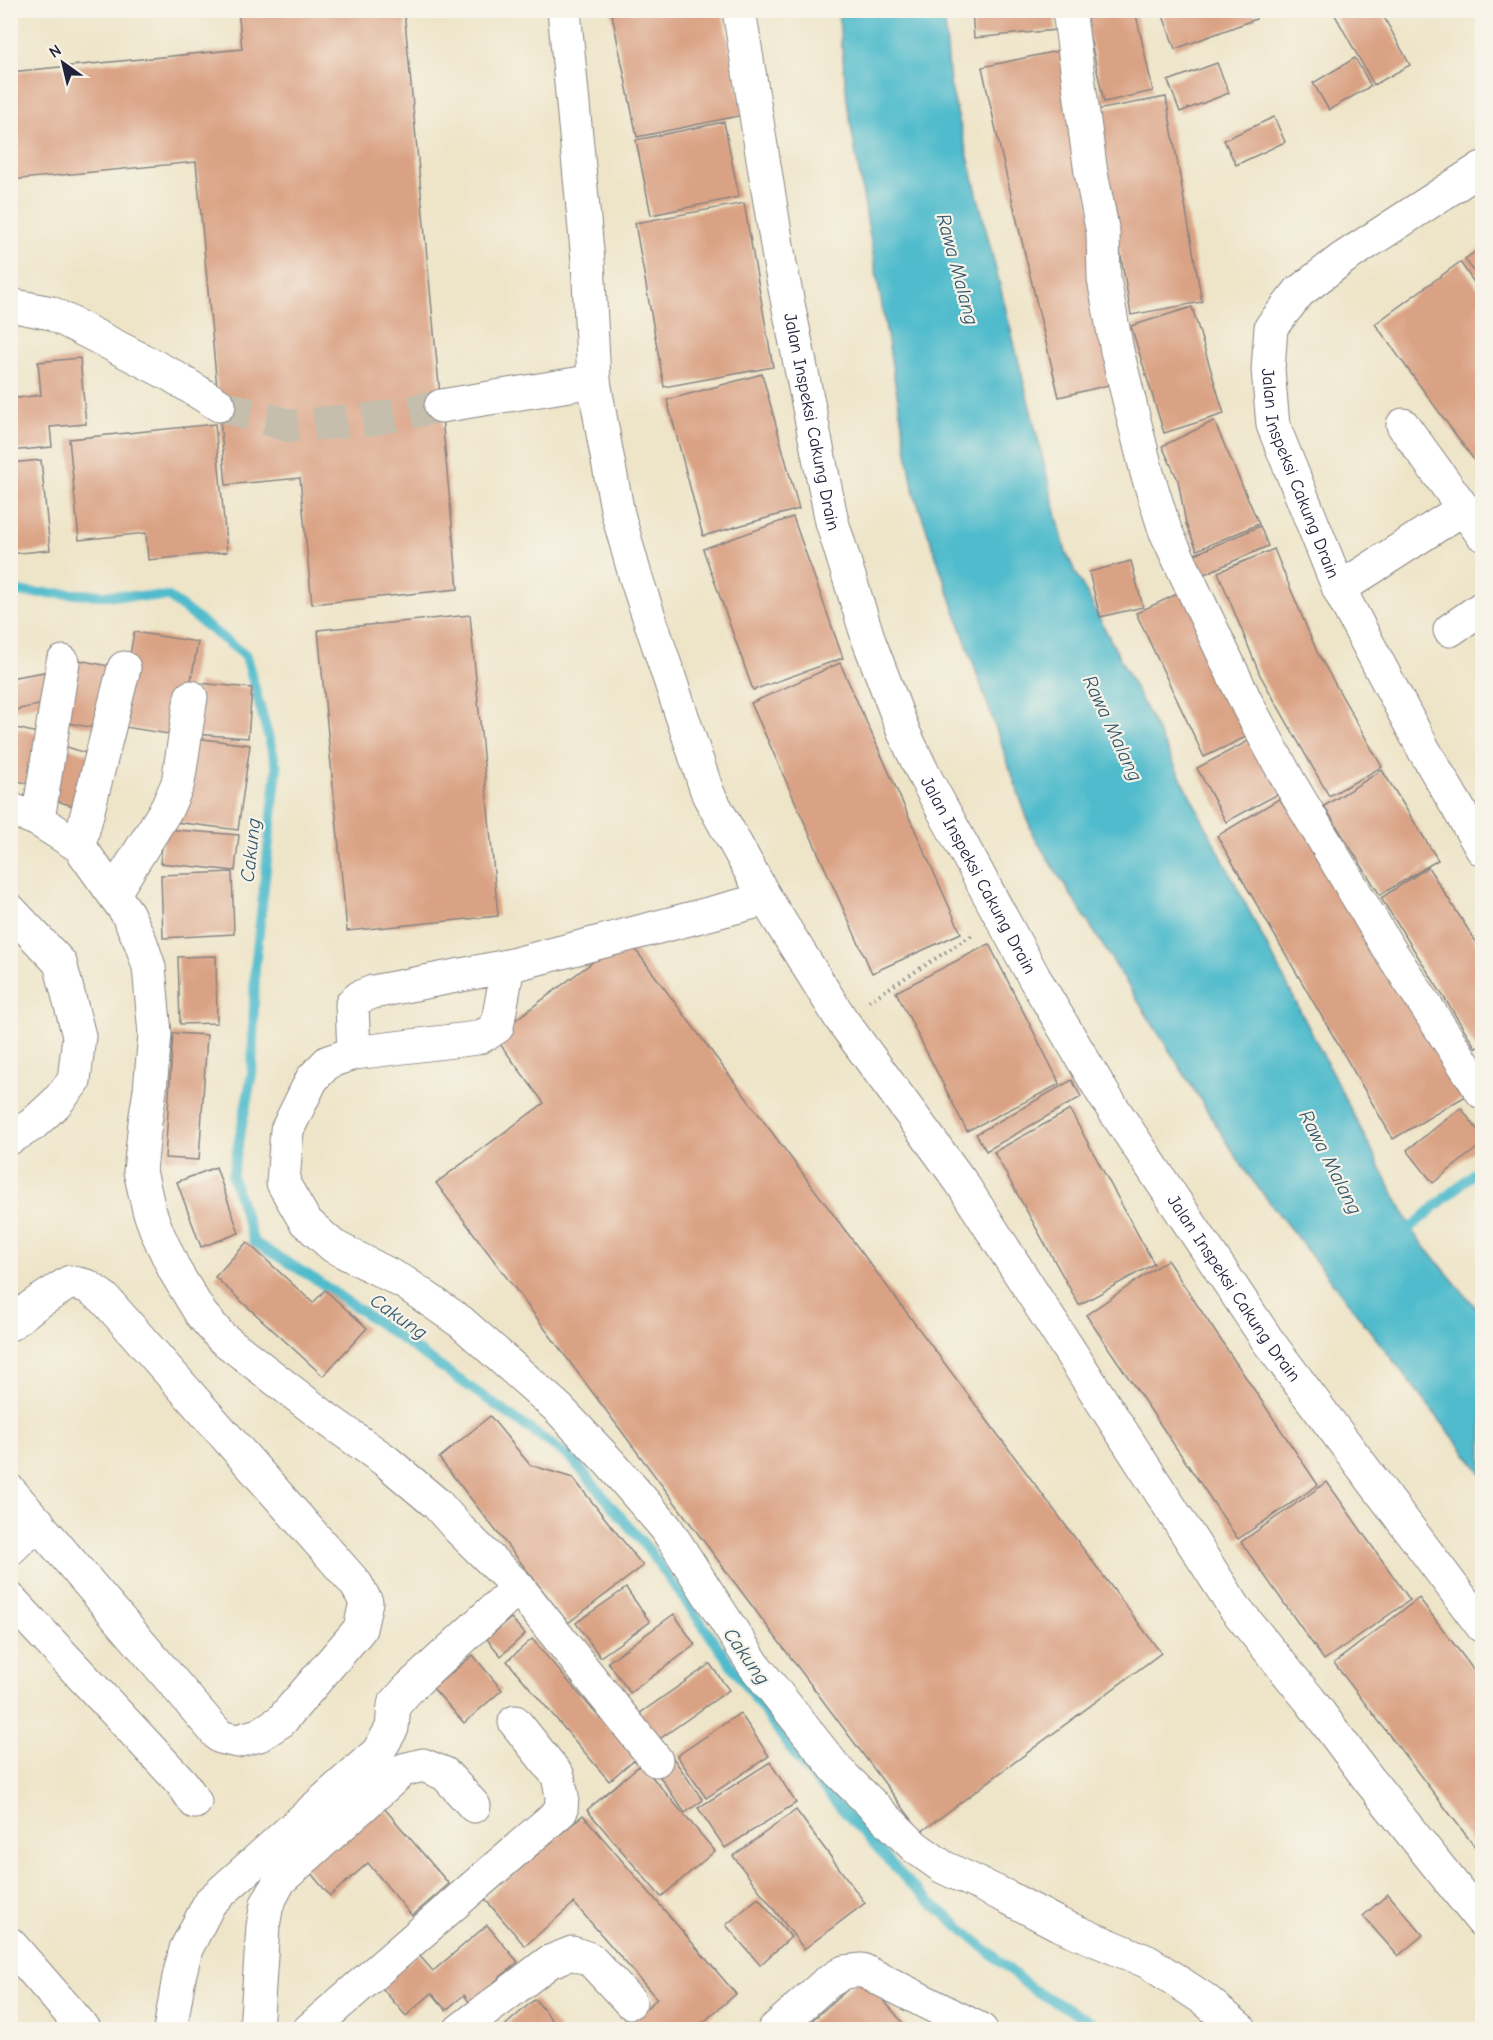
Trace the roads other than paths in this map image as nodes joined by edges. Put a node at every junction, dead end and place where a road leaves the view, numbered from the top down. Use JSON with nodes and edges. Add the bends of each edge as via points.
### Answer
{"nodes":[{"id":1,"x":564,"y":10,"type":"edge"},
{"id":2,"x":739,"y":10,"type":"edge"},
{"id":3,"x":1068,"y":10,"type":"edge"},
{"id":4,"x":1482,"y":168,"type":"edge"},
{"id":5,"x":10,"y":306,"type":"edge"},
{"id":6,"x":594,"y":381,"type":"junction"},
{"id":7,"x":219,"y":405,"type":"tunnel mouth"},
{"id":8,"x":441,"y":406,"type":"tunnel mouth"},
{"id":9,"x":1403,"y":425,"type":"dead end"},
{"id":10,"x":1473,"y":521,"type":"edge"},
{"id":11,"x":1339,"y":589,"type":"junction"},
{"id":12,"x":1482,"y":608,"type":"edge"},
{"id":13,"x":1450,"y":630,"type":"dead end"},
{"id":14,"x":63,"y":662,"type":"dead end"},
{"id":15,"x":124,"y":668,"type":"dead end"},
{"id":16,"x":191,"y":697,"type":"dead end"},
{"id":17,"x":24,"y":814,"type":"edge"},
{"id":18,"x":79,"y":846,"type":"junction"},
{"id":19,"x":1482,"y":849,"type":"edge"},
{"id":20,"x":114,"y":893,"type":"junction"},
{"id":21,"x":766,"y":899,"type":"junction"},
{"id":22,"x":10,"y":910,"type":"edge"},
{"id":23,"x":508,"y":966,"type":"junction"},
{"id":24,"x":354,"y":1053,"type":"junction"},
{"id":25,"x":1481,"y":1088,"type":"edge"},
{"id":26,"x":10,"y":1138,"type":"edge"},
{"id":27,"x":10,"y":1324,"type":"edge"},
{"id":28,"x":10,"y":1491,"type":"edge"},
{"id":29,"x":38,"y":1522,"type":"junction"},
{"id":30,"x":10,"y":1549,"type":"edge"},
{"id":31,"x":518,"y":1587,"type":"junction"},
{"id":32,"x":10,"y":1599,"type":"edge"},
{"id":33,"x":1482,"y":1626,"type":"edge"},
{"id":34,"x":515,"y":1722,"type":"dead end"},
{"id":35,"x":656,"y":1760,"type":"dead end"},
{"id":36,"x":195,"y":1802,"type":"dead end"},
{"id":37,"x":474,"y":1806,"type":"dead end"},
{"id":38,"x":1482,"y":1921,"type":"edge"},
{"id":39,"x":10,"y":1944,"type":"edge"},
{"id":40,"x":630,"y":2002,"type":"dead end"},
{"id":41,"x":319,"y":2026,"type":"edge"},
{"id":42,"x":85,"y":2030,"type":"edge"},
{"id":43,"x":170,"y":2030,"type":"edge"},
{"id":44,"x":256,"y":2030,"type":"edge"},
{"id":45,"x":460,"y":2030,"type":"edge"},
{"id":46,"x":774,"y":2030,"type":"edge"},
{"id":47,"x":981,"y":2030,"type":"edge"},
{"id":48,"x":1241,"y":2030,"type":"edge"}],
"edges":[{"from":1,"to":6,"type":"street","via":[[588,261]]},
{"from":2,"to":33,"type":"street","name":"Jalan Inspeksi Cakung Drain","via":[[780,264],[832,522],[869,641],[904,733],[1066,1035],[1104,1095],[1262,1331]]},
{"from":3,"to":25,"type":"street","via":[[1103,232],[1104,279],[1117,351],[1165,530],[1248,706],[1291,784],[1387,946]]},
{"from":4,"to":11,"type":"street","name":"Jalan Inspeksi Cakung Drain","via":[[1342,259],[1299,292],[1271,327],[1268,370],[1273,425]]},
{"from":5,"to":7,"type":"street","via":[[51,313],[171,375]]},
{"from":6,"to":8,"type":"street"},
{"from":6,"to":21,"type":"street","via":[[618,514],[634,575],[708,794]]},
{"from":9,"to":10,"type":"street"},
{"from":10,"to":11,"type":"street"},
{"from":11,"to":19,"type":"street","name":"Jalan Inspeksi Cakung Drain","via":[[1424,750]]},
{"from":12,"to":13,"type":"street"},
{"from":14,"to":17,"type":"street"},
{"from":15,"to":18,"type":"street"},
{"from":16,"to":20,"type":"street","via":[[178,783],[167,808]]},
{"from":17,"to":18,"type":"street"},
{"from":18,"to":20,"type":"street"},
{"from":20,"to":31,"type":"street","via":[[127,913],[149,967],[155,1034],[140,1171],[149,1210],[175,1271],[201,1314],[221,1337],[421,1489]]},
{"from":21,"to":23,"type":"street"},
{"from":21,"to":38,"type":"street","via":[[841,1019],[961,1182],[1235,1608]]},
{"from":22,"to":26,"type":"street","via":[[60,963],[79,1036],[74,1081],[32,1125]]},
{"from":23,"to":24,"type":"street","via":[[497,1027],[488,1033],[458,1041]]},
{"from":23,"to":24,"type":"street","via":[[360,997],[352,1004]]},
{"from":24,"to":48,"type":"street","via":[[328,1062],[312,1079],[287,1130],[283,1183],[305,1221],[333,1246],[405,1282],[461,1322],[558,1408],[666,1527],[754,1665],[837,1770],[915,1847],[944,1867],[1058,1924],[1148,1962],[1204,1999]]},
{"from":27,"to":29,"type":"street","via":[[70,1282],[87,1286],[104,1298],[356,1584],[366,1602],[360,1629],[281,1722],[237,1741],[220,1737]]},
{"from":28,"to":29,"type":"street"},
{"from":29,"to":30,"type":"street"},
{"from":31,"to":35,"type":"street"},
{"from":31,"to":43,"type":"street","via":[[394,1705],[392,1728],[378,1752],[210,1902],[186,1949]]},
{"from":32,"to":36,"type":"street","via":[[183,1783]]},
{"from":34,"to":41,"type":"street","via":[[558,1776],[561,1811]]},
{"from":37,"to":44,"type":"street","via":[[445,1774],[423,1765],[404,1770],[280,1880],[267,1904],[263,1926]]},
{"from":39,"to":42,"type":"street"},
{"from":40,"to":45,"type":"street","via":[[590,1959],[572,1953],[549,1962]]},
{"from":46,"to":47,"type":"street","via":[[825,1984],[844,1972],[862,1970]]}]}
